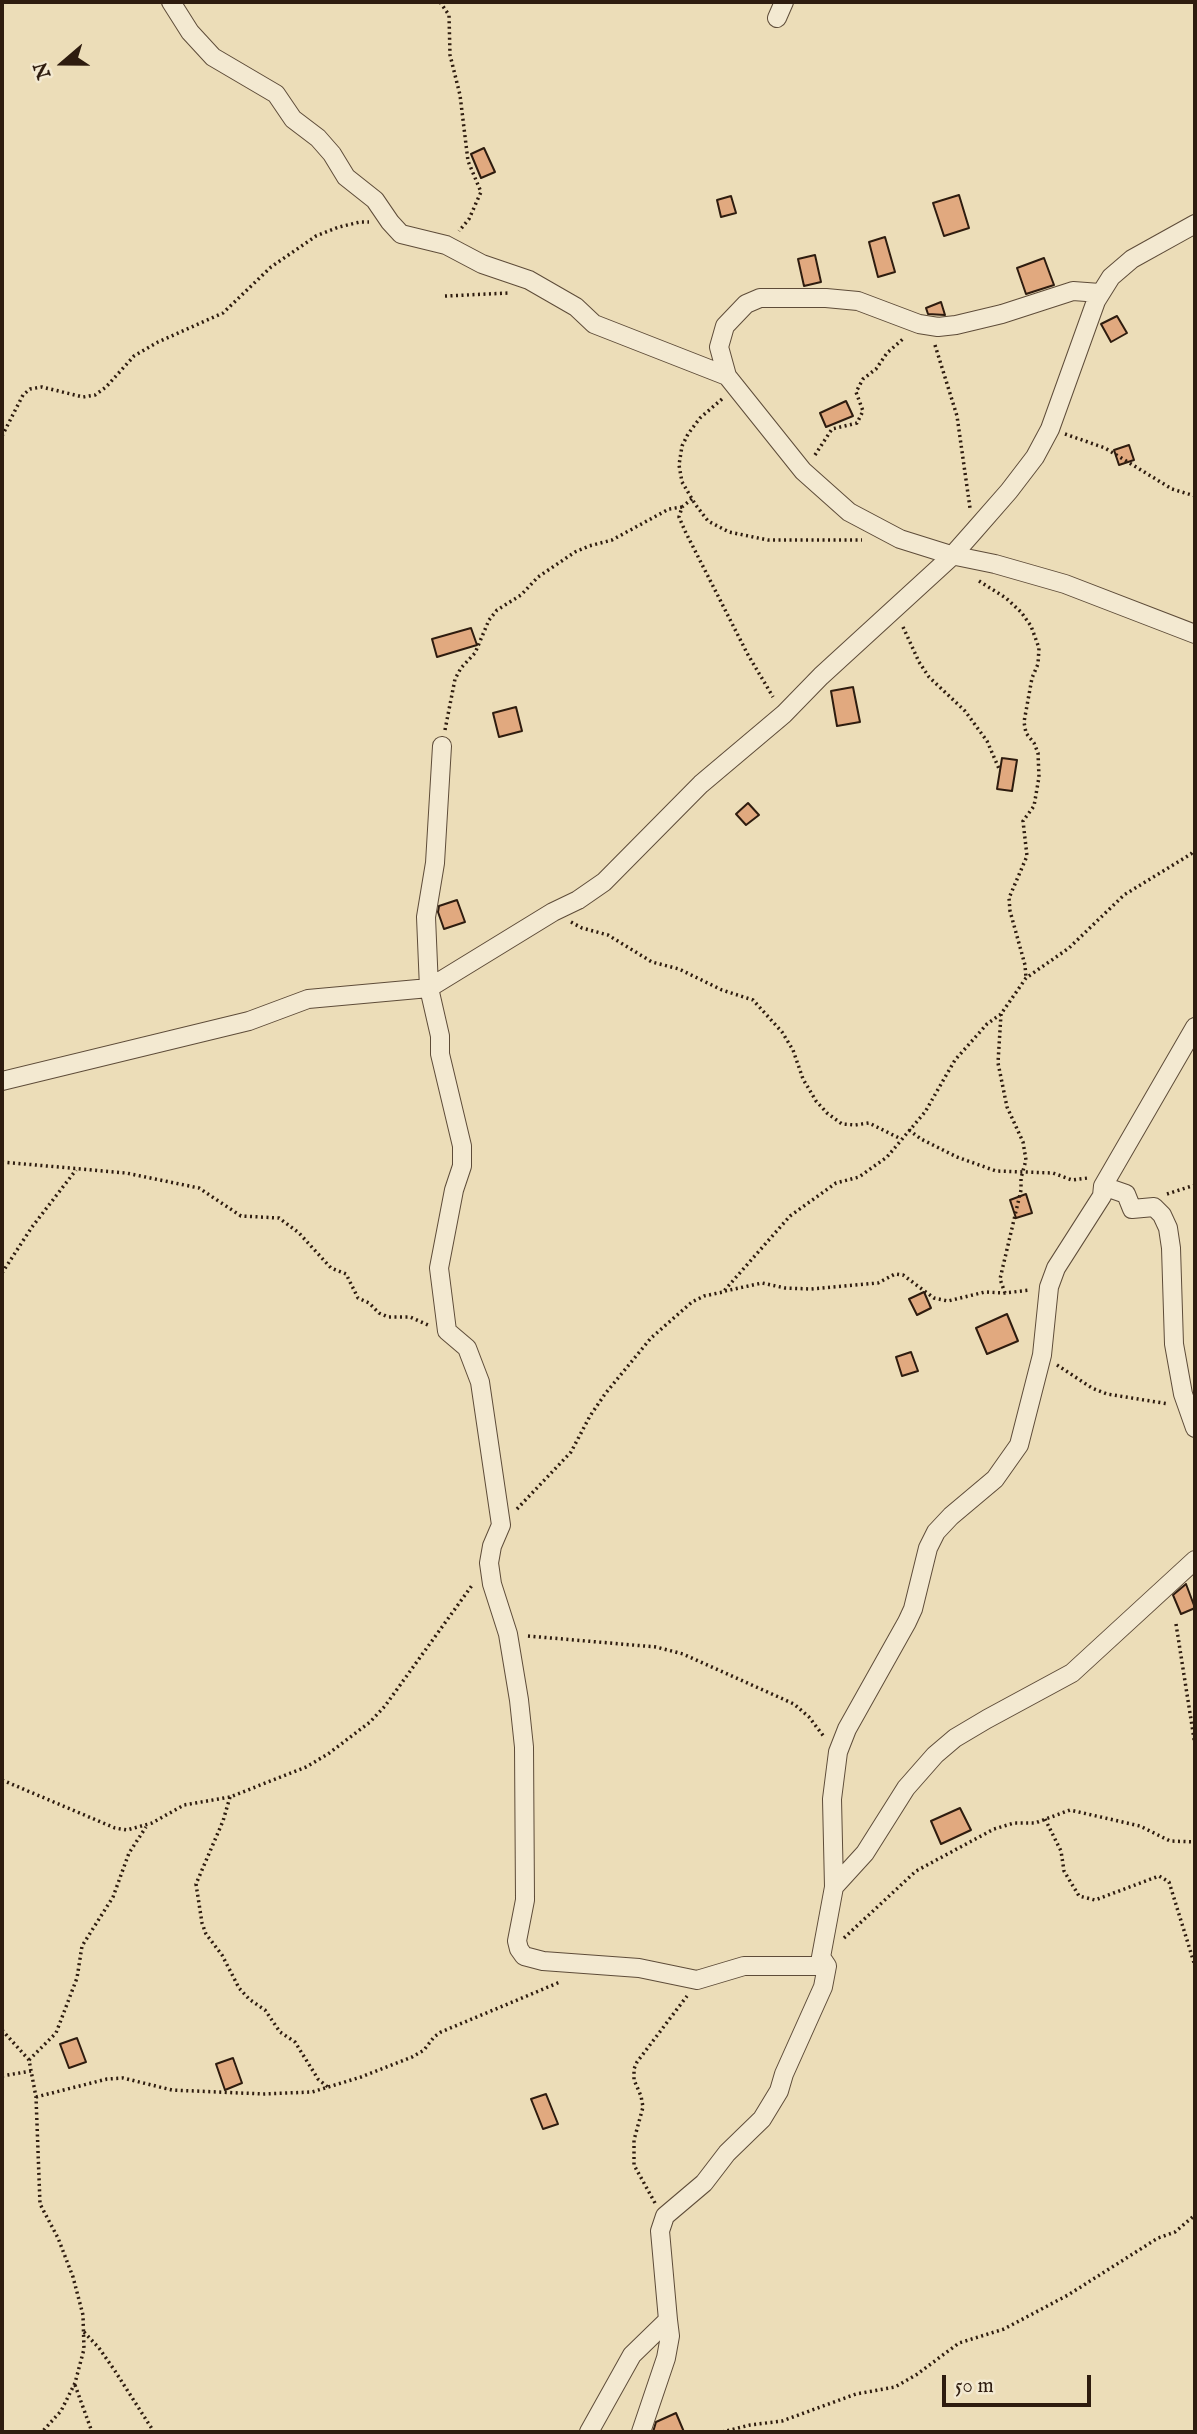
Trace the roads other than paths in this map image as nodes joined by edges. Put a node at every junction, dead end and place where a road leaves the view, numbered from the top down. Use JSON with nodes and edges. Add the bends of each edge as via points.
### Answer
{"nodes":[{"id":1,"x":170,"y":2,"type":"edge"},
{"id":2,"x":1195,"y":224,"type":"edge"},
{"id":3,"x":1100,"y":293,"type":"junction"},
{"id":4,"x":727,"y":376,"type":"junction"},
{"id":5,"x":951,"y":556,"type":"junction"},
{"id":6,"x":1195,"y":634,"type":"edge"},
{"id":7,"x":442,"y":746,"type":"road end"},
{"id":8,"x":429,"y":988,"type":"junction"},
{"id":9,"x":1195,"y":1027,"type":"edge"},
{"id":10,"x":2,"y":1081,"type":"edge"},
{"id":11,"x":1102,"y":1186,"type":"junction"},
{"id":12,"x":1192,"y":1422,"type":"edge"},
{"id":13,"x":1195,"y":1560,"type":"edge"},
{"id":14,"x":834,"y":1887,"type":"junction"},
{"id":15,"x":824,"y":1961,"type":"junction"},
{"id":16,"x":668,"y":2320,"type":"junction"},
{"id":17,"x":589,"y":2432,"type":"edge"},
{"id":18,"x":641,"y":2432,"type":"edge"}],
"edges":[{"from":1,"to":4,"type":"street","via":[[213,57],[276,94],[293,119],[332,154],[346,177],[376,200],[401,234],[446,245],[482,264],[529,280],[576,307],[594,324]]},
{"from":2,"to":3,"type":"street","via":[[1132,259],[1111,276]]},
{"from":3,"to":4,"type":"street","via":[[1073,291],[956,325],[921,325],[858,301],[760,298],[725,326],[719,347]]},
{"from":3,"to":5,"type":"street","via":[[1050,429],[1035,457]]},
{"from":4,"to":5,"type":"street","via":[[803,471],[849,512],[900,539]]},
{"from":5,"to":6,"type":"street","via":[[1065,583]]},
{"from":5,"to":8,"type":"street","via":[[783,714],[701,784],[604,881]]},
{"from":7,"to":8,"type":"street","via":[[435,863],[426,917]]},
{"from":8,"to":10,"type":"street","via":[[308,999],[249,1021]]},
{"from":8,"to":15,"type":"street","via":[[462,1146],[462,1166],[439,1268],[447,1331],[467,1349],[480,1382],[502,1525],[489,1563],[508,1634],[524,1747],[525,1900],[519,1949],[523,1956],[543,1961],[626,1966],[697,1980],[744,1966]]},
{"from":9,"to":11,"type":"street"},
{"from":11,"to":12,"type":"street","via":[[1126,1194],[1132,1209],[1153,1208],[1162,1214],[1168,1228],[1174,1344]]},
{"from":11,"to":14,"type":"street","via":[[1102,1196],[1068,1245],[1049,1287],[1042,1355],[1019,1445],[995,1479],[936,1532],[913,1609],[838,1752],[832,1799]]},
{"from":13,"to":14,"type":"street","via":[[1072,1673],[977,1725],[935,1755],[905,1788],[865,1853]]},
{"from":14,"to":15,"type":"street"},
{"from":15,"to":16,"type":"street","via":[[822,1987],[772,2105],[704,2183],[665,2216],[660,2231]]},
{"from":16,"to":17,"type":"street","via":[[632,2355]]},
{"from":16,"to":18,"type":"street","via":[[666,2358]]}]}
